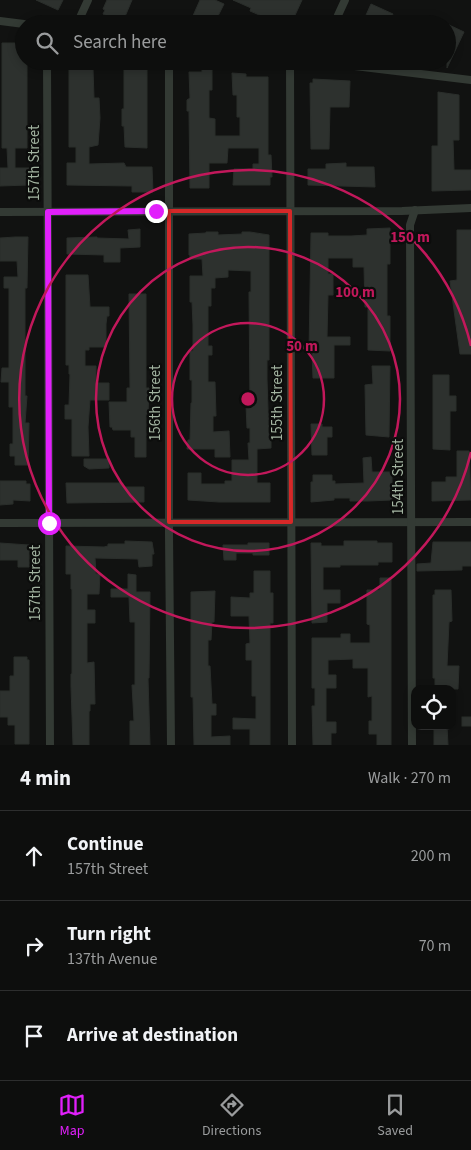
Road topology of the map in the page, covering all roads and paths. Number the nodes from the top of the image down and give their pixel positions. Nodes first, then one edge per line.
1 (88, 0) edge
2 (345, 0) edge
3 (81, 15) edge
4 (338, 15) edge
5 (0, 21) edge
6 (15, 23) edge
7 (48, 70) edge
8 (169, 70) edge
9 (290, 70) edge
10 (389, 70) edge
11 (471, 80) edge
12 (471, 208) edge
13 (415, 210) junction
14 (290, 211) junction
15 (0, 212) edge
16 (48, 212) junction
17 (169, 212) junction
18 (412, 521) junction
19 (169, 522) junction
20 (291, 522) junction
21 (471, 522) edge
22 (0, 523) edge
23 (49, 523) junction
24 (50, 745) edge
25 (171, 745) edge
26 (292, 745) edge
27 (412, 745) edge

1 - 3 street
2 - 4 street
5 - 6 street
7 - 16 street, 157th Street
8 - 17 street, 156th Street
9 - 14 street, 155th Street
10 - 11 street
12 - 13 street
13 - 14 street
13 - 18 street, 154th Street
14 - 17 street
14 - 20 street, 155th Street
15 - 16 street
16 - 17 street
16 - 23 street, 157th Street
17 - 19 street, 156th Street
18 - 20 street
18 - 21 street
18 - 27 street, 154th Street
19 - 20 street
19 - 23 street
19 - 25 street, 156th Street
20 - 26 street, 155th Street
22 - 23 street
23 - 24 street, 157th Street

